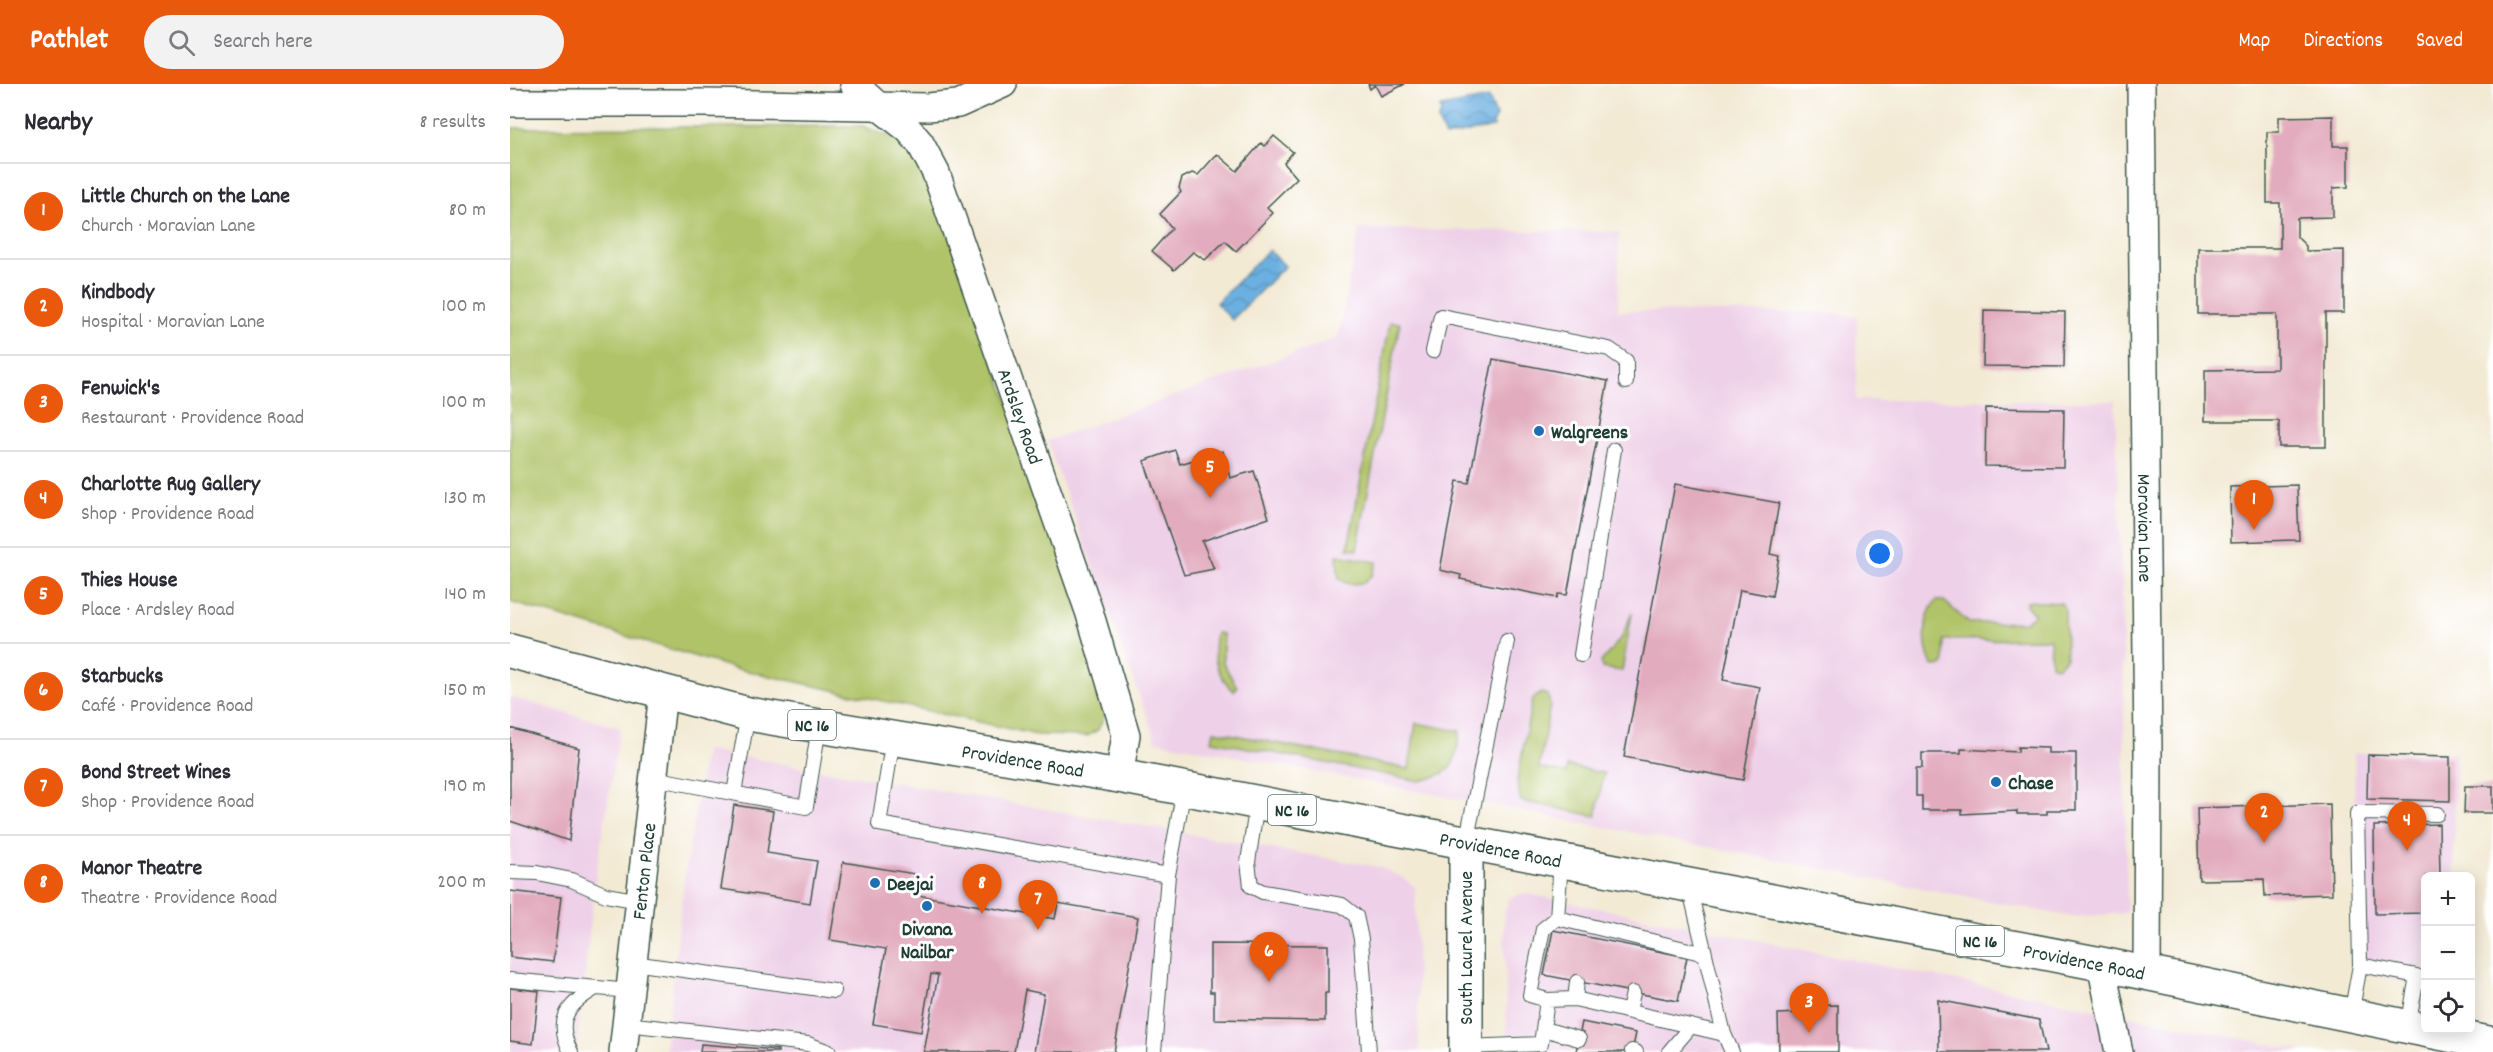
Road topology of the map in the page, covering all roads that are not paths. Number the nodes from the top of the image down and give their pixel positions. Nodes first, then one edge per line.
1 (854, 84) edge
2 (1003, 84) edge
3 (2141, 84) edge
4 (510, 103) edge
5 (878, 106) junction
6 (1433, 351) dead end
7 (1626, 382) dead end
8 (1614, 450) dead end
9 (1507, 641) dead end
10 (510, 651) edge
11 (1581, 655) dead end
12 (663, 692) junction
13 (748, 714) junction
14 (819, 727) junction
15 (893, 739) junction
16 (1119, 776) junction
17 (653, 778) junction
18 (1184, 789) junction
19 (734, 793) junction
20 (1257, 803) junction
21 (2436, 814) dead end
22 (1466, 843) junction
23 (1561, 861) junction
24 (510, 872) edge
25 (1168, 875) junction
26 (1689, 886) junction
27 (640, 901) junction
28 (1557, 918) junction
29 (1705, 954) junction
30 (633, 963) junction
31 (2101, 964) junction
32 (2360, 965) junction
33 (2147, 973) junction
34 (510, 980) edge
35 (1577, 981) dead end
36 (596, 988) junction
37 (630, 991) junction
38 (834, 991) dead end
39 (1633, 993) dead end
40 (1575, 999) junction
41 (1547, 1000) junction
42 (1629, 1011) junction
43 (2351, 1015) junction
44 (626, 1024) junction
45 (1692, 1026) junction
46 (2408, 1027) junction
47 (1544, 1029) junction
48 (1724, 1034) junction
49 (1578, 1039) dead end
50 (2493, 1044) edge
51 (1466, 1049) edge
52 (571, 1052) edge
53 (623, 1052) edge
54 (829, 1052) edge
55 (1154, 1052) edge
56 (1369, 1052) edge
57 (1669, 1052) edge
58 (1732, 1052) edge
59 (2119, 1052) edge

1 - 5 street, Ardsley Road
2 - 5 street
3 - 33 street, Moravian Lane
4 - 5 street
5 - 16 street, Ardsley Road
6 - 7 lane
8 - 11 lane
9 - 22 lane
10 - 12 main road, Providence Road / NC 16
12 - 13 main road, Providence Road / NC 16
12 - 17 street, Fenton Place
13 - 14 main road, Providence Road / NC 16
13 - 19 lane
14 - 15 main road, Providence Road / NC 16
14 - 19 lane
15 - 16 main road, Providence Road / NC 16
15 - 25 lane
16 - 18 main road, Providence Road / NC 16
17 - 19 lane
17 - 27 street, Fenton Place
18 - 20 main road, Providence Road / NC 16
18 - 25 lane
20 - 22 main road, Providence Road / NC 16
20 - 56 lane
21 - 32 lane
22 - 23 main road, Providence Road / NC 16
22 - 51 main road, South Laurel Avenue
23 - 26 main road, Providence Road / NC 16
23 - 28 lane
24 - 27 lane
25 - 55 lane
26 - 29 lane
26 - 31 main road, Providence Road / NC 16
27 - 30 street, Fenton Place
28 - 29 lane
28 - 41 lane
29 - 48 lane
30 - 37 street, Fenton Place
30 - 38 lane
31 - 33 main road, Providence Road / NC 16
31 - 59 street
32 - 43 lane
32 - 46 lane
33 - 43 main road, Providence Road / NC 16
34 - 36 lane
35 - 40 lane
36 - 37 lane
36 - 52 lane
37 - 44 street, Fenton Place
39 - 42 lane
40 - 41 lane
40 - 42 lane
41 - 47 lane
42 - 45 lane
43 - 46 main road, Providence Road / NC 16
44 - 53 street, Fenton Place
44 - 54 lane
45 - 48 lane
45 - 57 lane
46 - 50 main road, Providence Road / NC 16
47 - 49 lane
47 - 51 lane
48 - 58 lane

